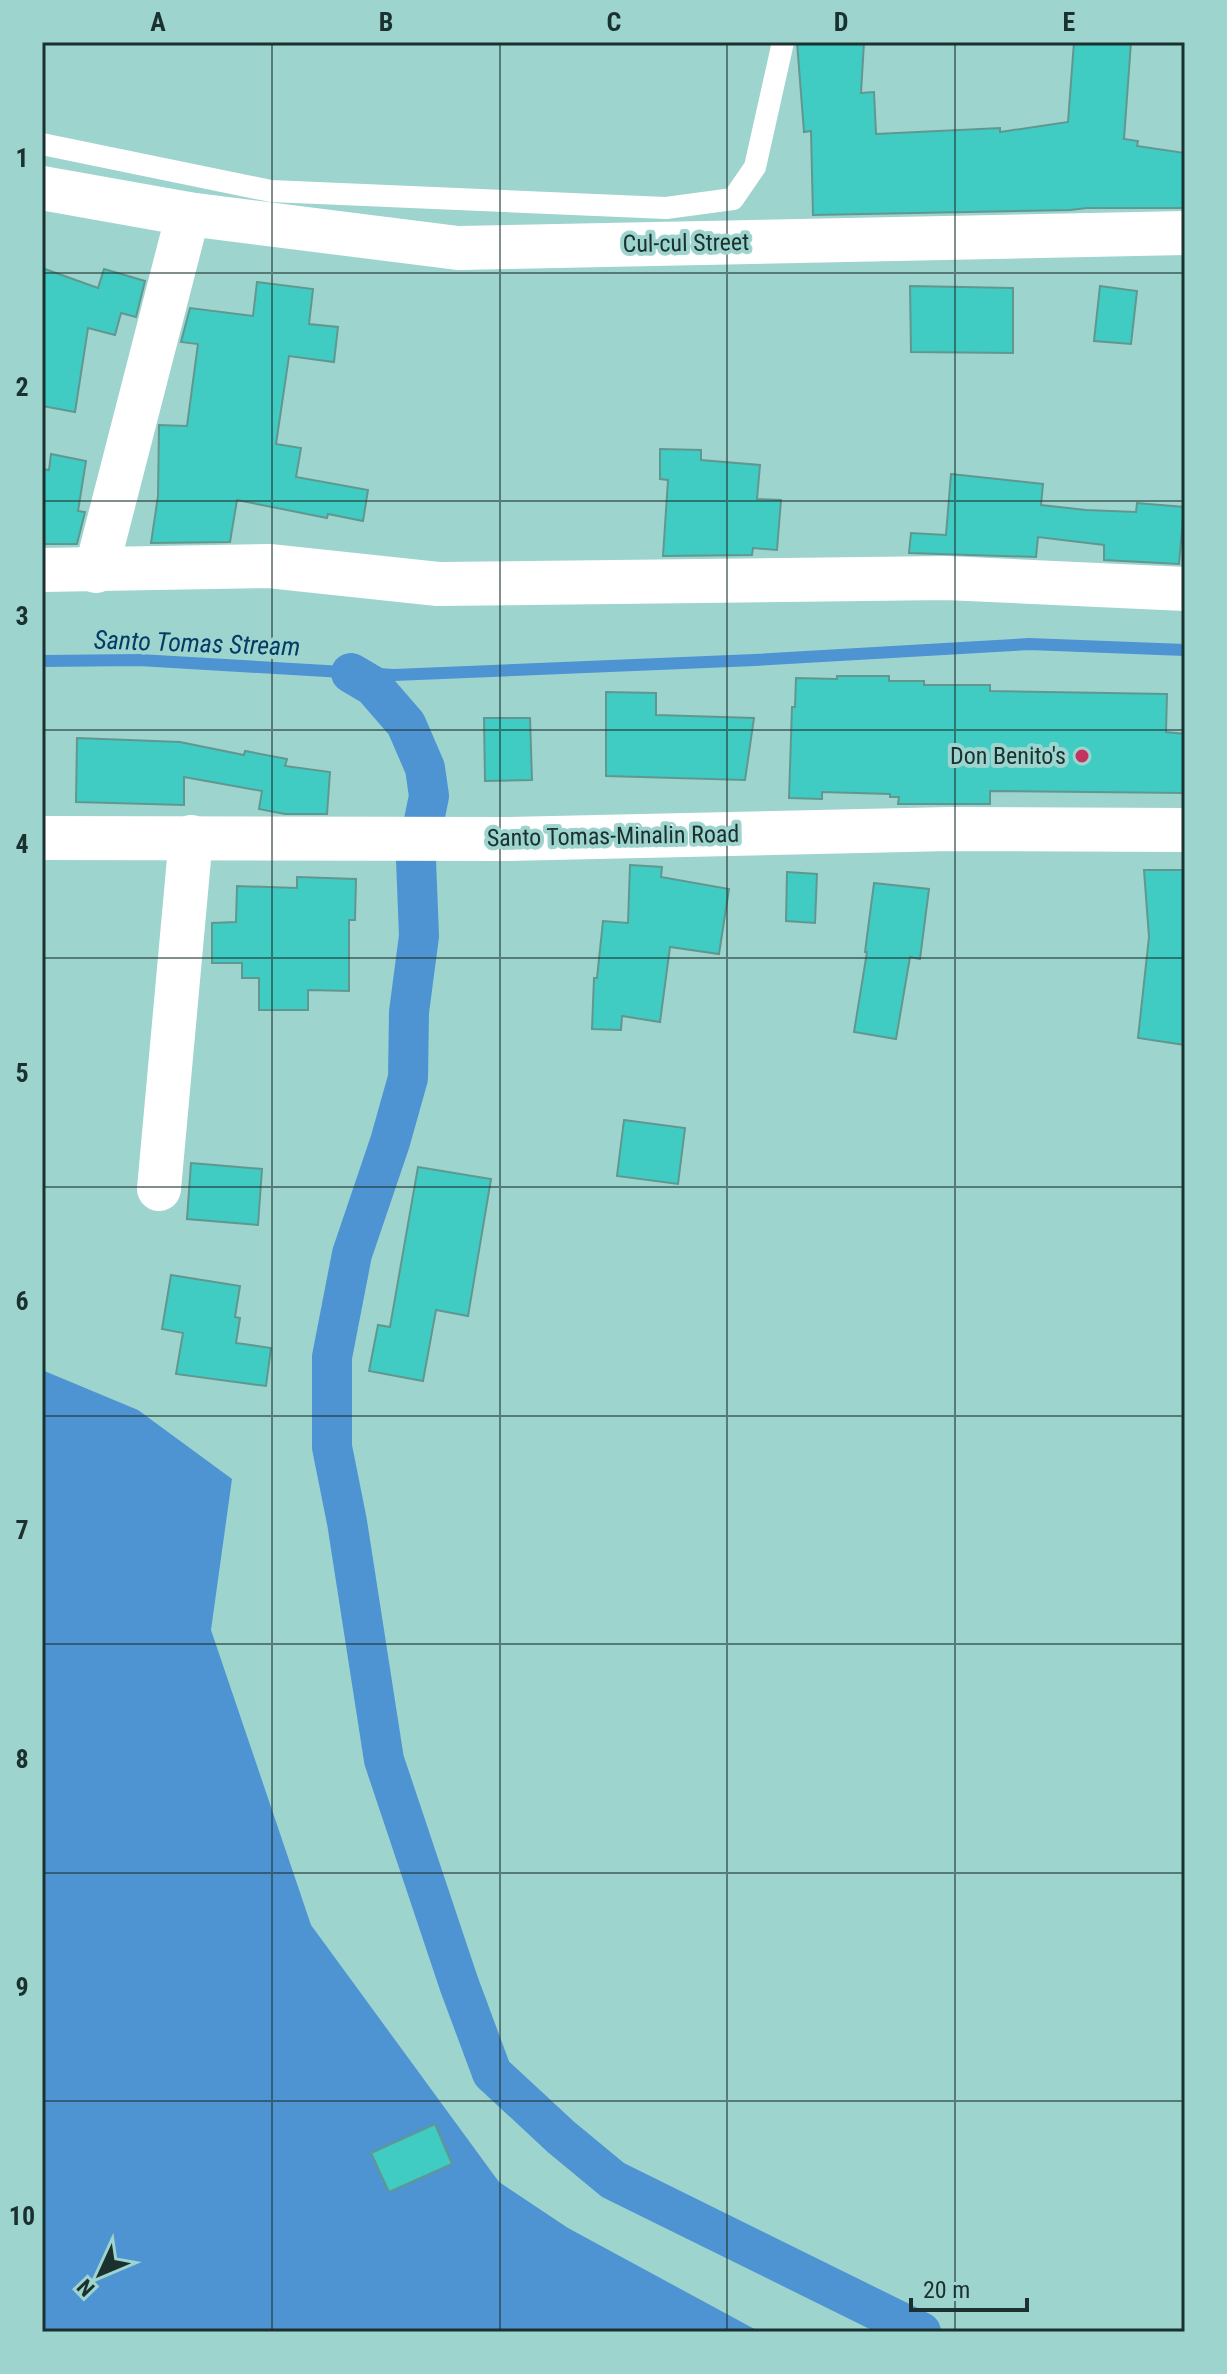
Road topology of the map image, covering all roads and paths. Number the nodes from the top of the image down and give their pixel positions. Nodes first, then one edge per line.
1 (783, 42) edge
2 (42, 144) edge
3 (42, 188) edge
4 (188, 214) junction
5 (1185, 233) edge
6 (42, 570) edge
7 (96, 571) junction
8 (1185, 589) edge
9 (1185, 830) edge
10 (191, 837) junction
11 (42, 838) edge
12 (159, 1189) dead end

1 - 2 lane
3 - 4 street, Cul-cul Street
4 - 5 street, Cul-cul Street
4 - 7 street
6 - 7 street
7 - 8 street
9 - 10 street, Santo Tomas-Minalin Road
10 - 11 street, Santo Tomas-Minalin Road
10 - 12 street

